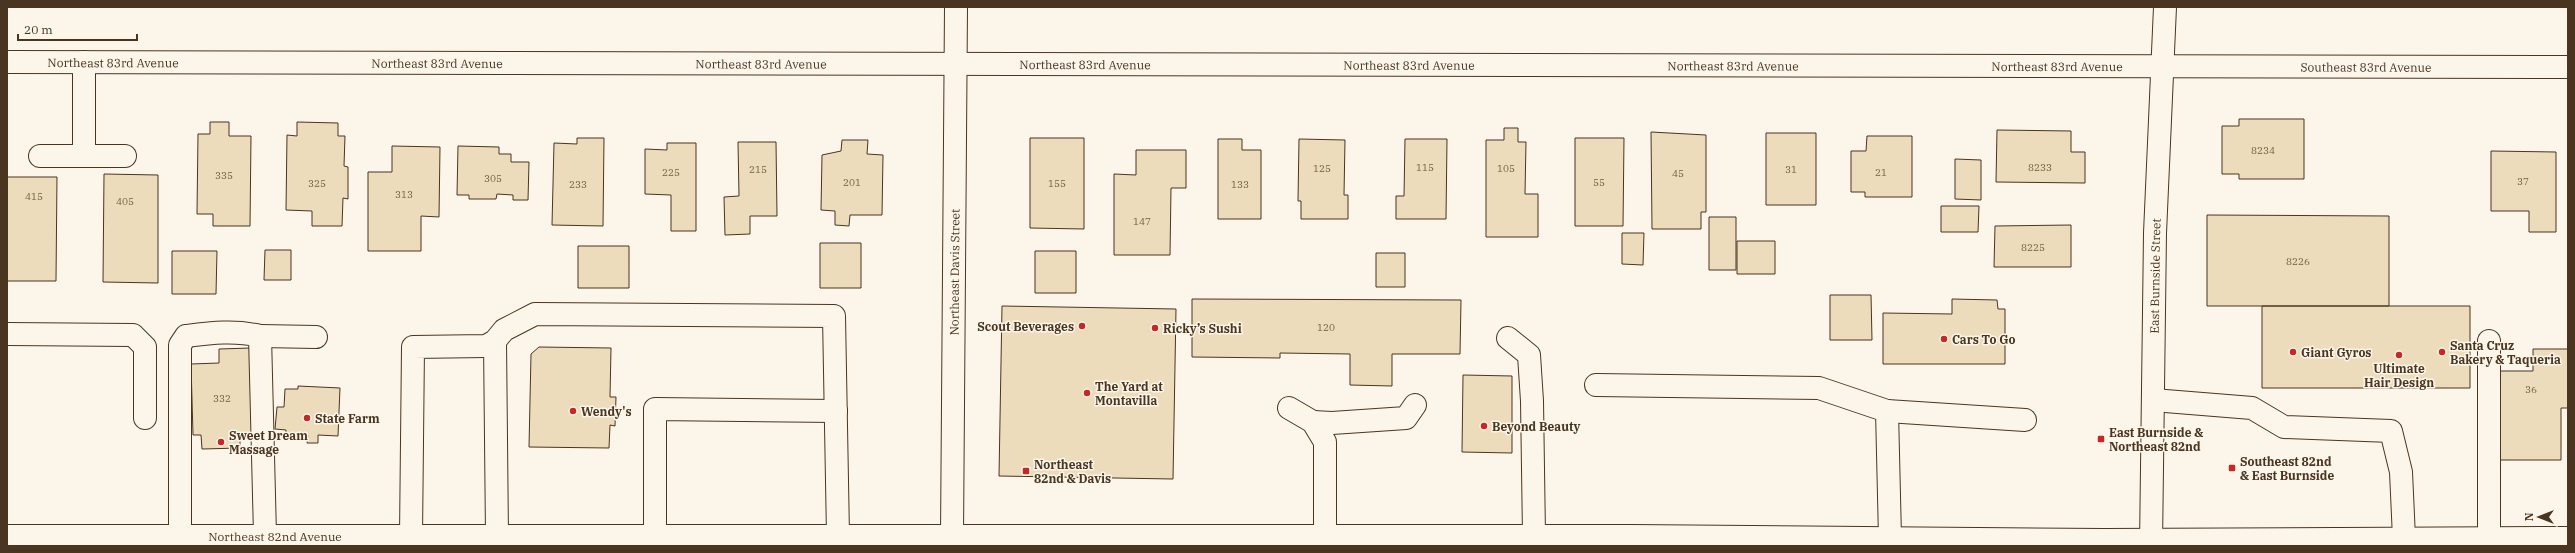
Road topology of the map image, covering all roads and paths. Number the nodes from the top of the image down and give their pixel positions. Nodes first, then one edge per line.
1 (956, 7) edge
2 (2165, 7) edge
3 (7, 62) edge
4 (84, 62) junction
5 (955, 65) junction
6 (2163, 66) junction
7 (2568, 67) edge
8 (40, 156) dead end
9 (84, 156) junction
10 (125, 156) dead end
11 (7, 334) edge
12 (260, 336) junction
13 (316, 336) dead end
14 (1508, 338) dead end
15 (495, 341) junction
16 (2489, 341) dead end
17 (1596, 386) dead end
18 (2153, 400) junction
19 (1415, 405) dead end
20 (1289, 408) dead end
21 (836, 411) junction
22 (1887, 411) junction
23 (144, 418) dead end
24 (2025, 420) dead end
25 (1313, 422) junction
26 (180, 535) junction
27 (265, 535) junction
28 (410, 536) junction
29 (497, 536) junction
30 (655, 536) junction
31 (838, 536) junction
32 (952, 536) junction
33 (1325, 536) junction
34 (1534, 536) junction
35 (1890, 538) junction
36 (2404, 538) junction
37 (2489, 538) junction
38 (2568, 538) edge
39 (24, 540) edge
40 (563, 541) edge
41 (1632, 541) edge
42 (2343, 542) edge
43 (2530, 542) edge
44 (2151, 543) edge

1 - 5 street, Northeast Davis Street
2 - 6 street, East Burnside Street
3 - 4 street, Northeast 83rd Avenue
4 - 5 street, Northeast 83rd Avenue
4 - 9 street
5 - 6 street, Northeast 83rd Avenue
5 - 32 street, Northeast Davis Street
6 - 7 street, Southeast 83rd Avenue
6 - 18 street, East Burnside Street
8 - 9 street
9 - 10 street
11 - 23 street
12 - 13 street
12 - 26 street
12 - 27 street
14 - 34 street
15 - 21 street
15 - 28 street
15 - 29 street
16 - 37 street
17 - 22 street
18 - 36 street
18 - 44 street, East Burnside Street
19 - 25 street
20 - 25 street
21 - 30 street
21 - 31 street
22 - 24 street
22 - 35 street
25 - 33 street
26 - 27 street, Northeast 82nd Avenue
26 - 39 street, Northeast 82nd Avenue
27 - 28 street, Northeast 82nd Avenue
28 - 29 street, Northeast 82nd Avenue
29 - 40 street, Northeast 82nd Avenue
30 - 31 street, Northeast 82nd Avenue
30 - 40 street, Northeast 82nd Avenue
31 - 32 street, Northeast 82nd Avenue
32 - 33 street, Northeast 82nd Avenue
33 - 34 street, Northeast 82nd Avenue
34 - 41 street, Northeast 82nd Avenue
35 - 41 street, Northeast 82nd Avenue
35 - 44 street, Northeast 82nd Avenue
36 - 37 street, Northeast 82nd Avenue
36 - 42 street, Northeast 82nd Avenue
37 - 43 street, Northeast 82nd Avenue
38 - 43 street, Northeast 82nd Avenue
42 - 44 street, Northeast 82nd Avenue

